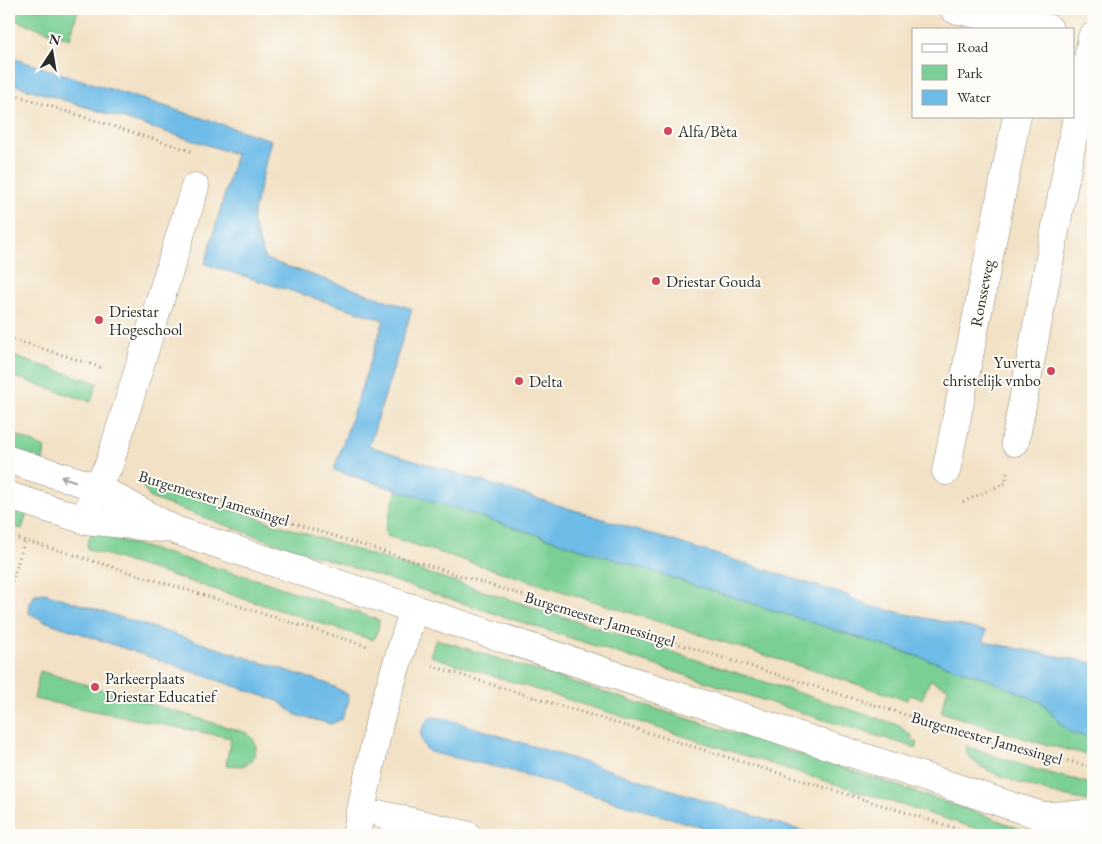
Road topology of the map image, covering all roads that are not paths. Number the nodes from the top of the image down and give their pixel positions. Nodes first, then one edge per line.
1 (961, 11) edge
2 (1040, 28) edge
3 (1086, 36) edge
4 (1074, 105) edge
5 (1017, 118) edge
6 (1072, 118) edge
7 (195, 187) road end
8 (1015, 442) dead end
9 (9, 460) edge
10 (946, 471) dead end
11 (102, 476) junction
12 (9, 496) edge
13 (85, 520) junction
14 (174, 530) junction
15 (414, 608) junction
16 (1093, 814) edge
17 (382, 815) dead end
18 (1042, 816) junction
19 (356, 835) edge
20 (467, 835) edge
21 (1078, 835) edge

1 - 2 main road
3 - 4 main road
5 - 10 main road, Ronsseweg
6 - 8 main road
7 - 11 main road
11 -> 9 main road, Burgemeester Jamessingel
11 - 13 main road
11 - 14 main road, Burgemeester Jamessingel
12 - 13 main road, Burgemeester Jamessingel
13 - 14 main road, Burgemeester Jamessingel
14 - 15 main road, Burgemeester Jamessingel
15 - 18 main road, Burgemeester Jamessingel
15 - 19 main road
16 - 18 main road, Burgemeester Jamessingel
17 - 20 main road
18 - 21 main road, Burgemeester Jamessingel

